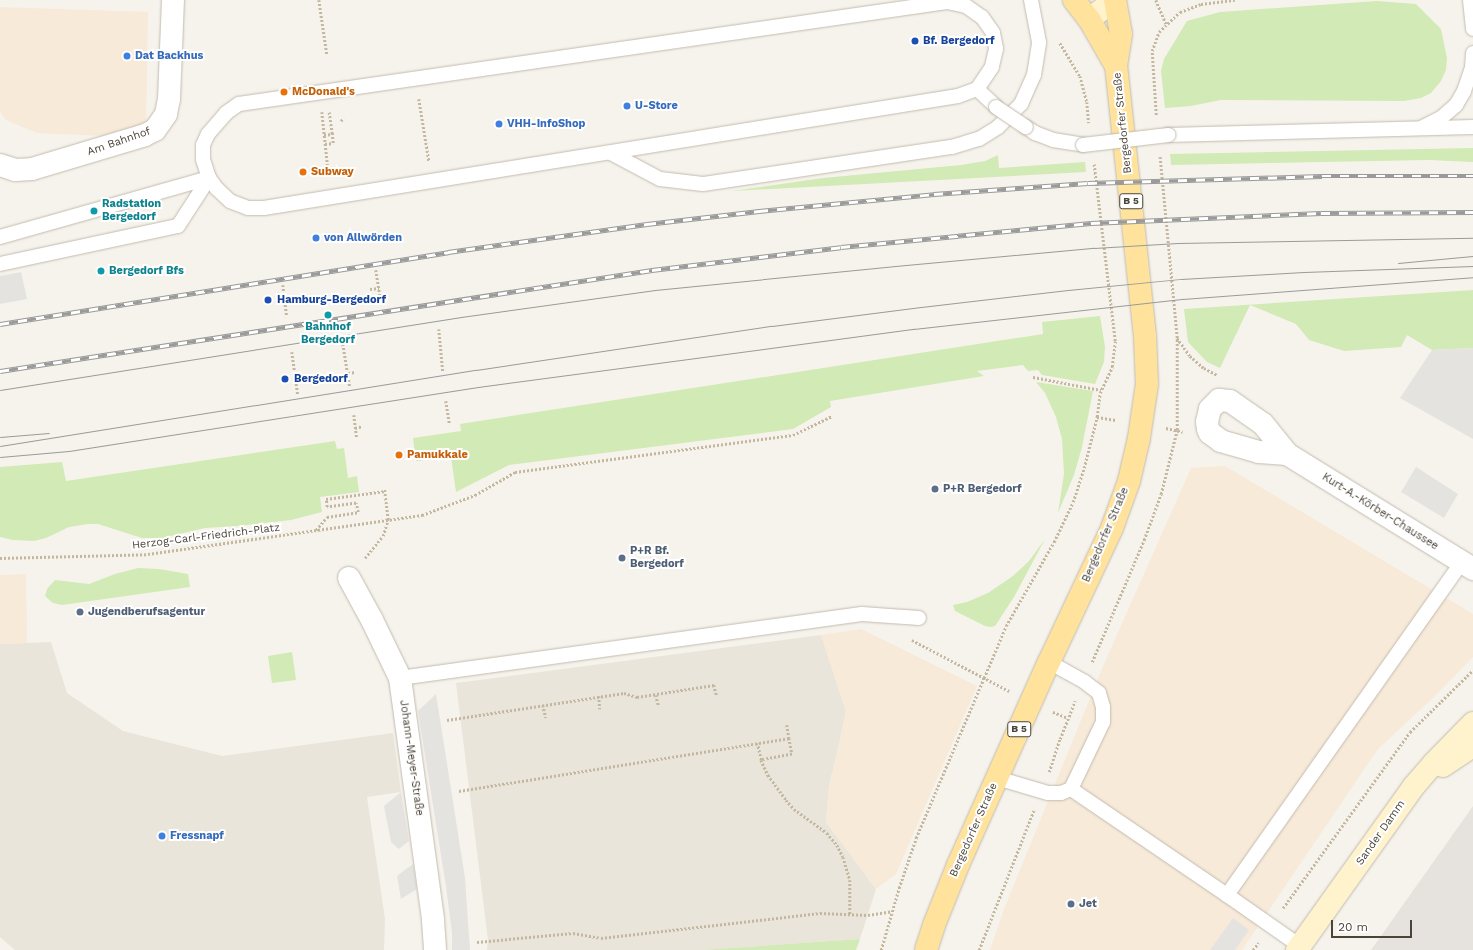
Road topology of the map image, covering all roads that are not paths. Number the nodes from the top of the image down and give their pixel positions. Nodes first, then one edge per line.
1 (173, 0) edge
2 (1031, 0) edge
3 (1074, 0) edge
4 (1115, 0) edge
5 (1470, 0) edge
6 (1089, 19) junction
7 (1473, 29) edge
8 (1473, 52) edge
9 (1116, 66) junction
10 (977, 89) junction
11 (1473, 127) edge
12 (1420, 128) junction
13 (610, 152) junction
14 (0, 165) edge
15 (209, 178) junction
16 (0, 237) edge
17 (0, 264) edge
18 (1286, 454) dead end
19 (1467, 566) edge
20 (349, 578) road end
21 (919, 618) dead end
22 (1049, 662) junction
23 (400, 678) junction
24 (1473, 723) edge
25 (1473, 746) edge
26 (997, 778) junction
27 (1414, 786) junction
28 (1071, 789) junction
29 (1227, 895) junction
30 (1299, 948) edge
31 (435, 950) edge
32 (926, 950) edge

1 - 14 street, Am Bahnhof
2 - 13 lane
3 - 6 main road, Bergedorfer Straße / B 5
4 - 6 main road
4 - 9 main road, Bergedorfer Straße / B 5
5 - 7 lane
6 - 9 main road, Bergedorfer Straße / B 5
8 - 12 lane
9 - 22 main road, Bergedorfer Straße / B 5
10 - 12 lane, bridge
10 - 13 lane
10 - 15 lane
11 - 12 lane
13 - 15 lane
15 - 16 lane
15 - 17 lane
18 - 19 street, Kurt-A.-Körber-Chaussee
19 - 29 lane
20 - 23 street, Johann-Meyer-Straße
21 - 23 lane
22 - 26 main road, Bergedorfer Straße / B 5
22 - 28 lane
23 - 31 street, Johann-Meyer-Straße
24 - 27 main road, Sander Damm
25 - 27 main road
26 - 28 lane
26 - 32 main road, Bergedorfer Straße / B 5
27 - 30 main road, Sander Damm
28 - 29 lane
29 - 30 lane

